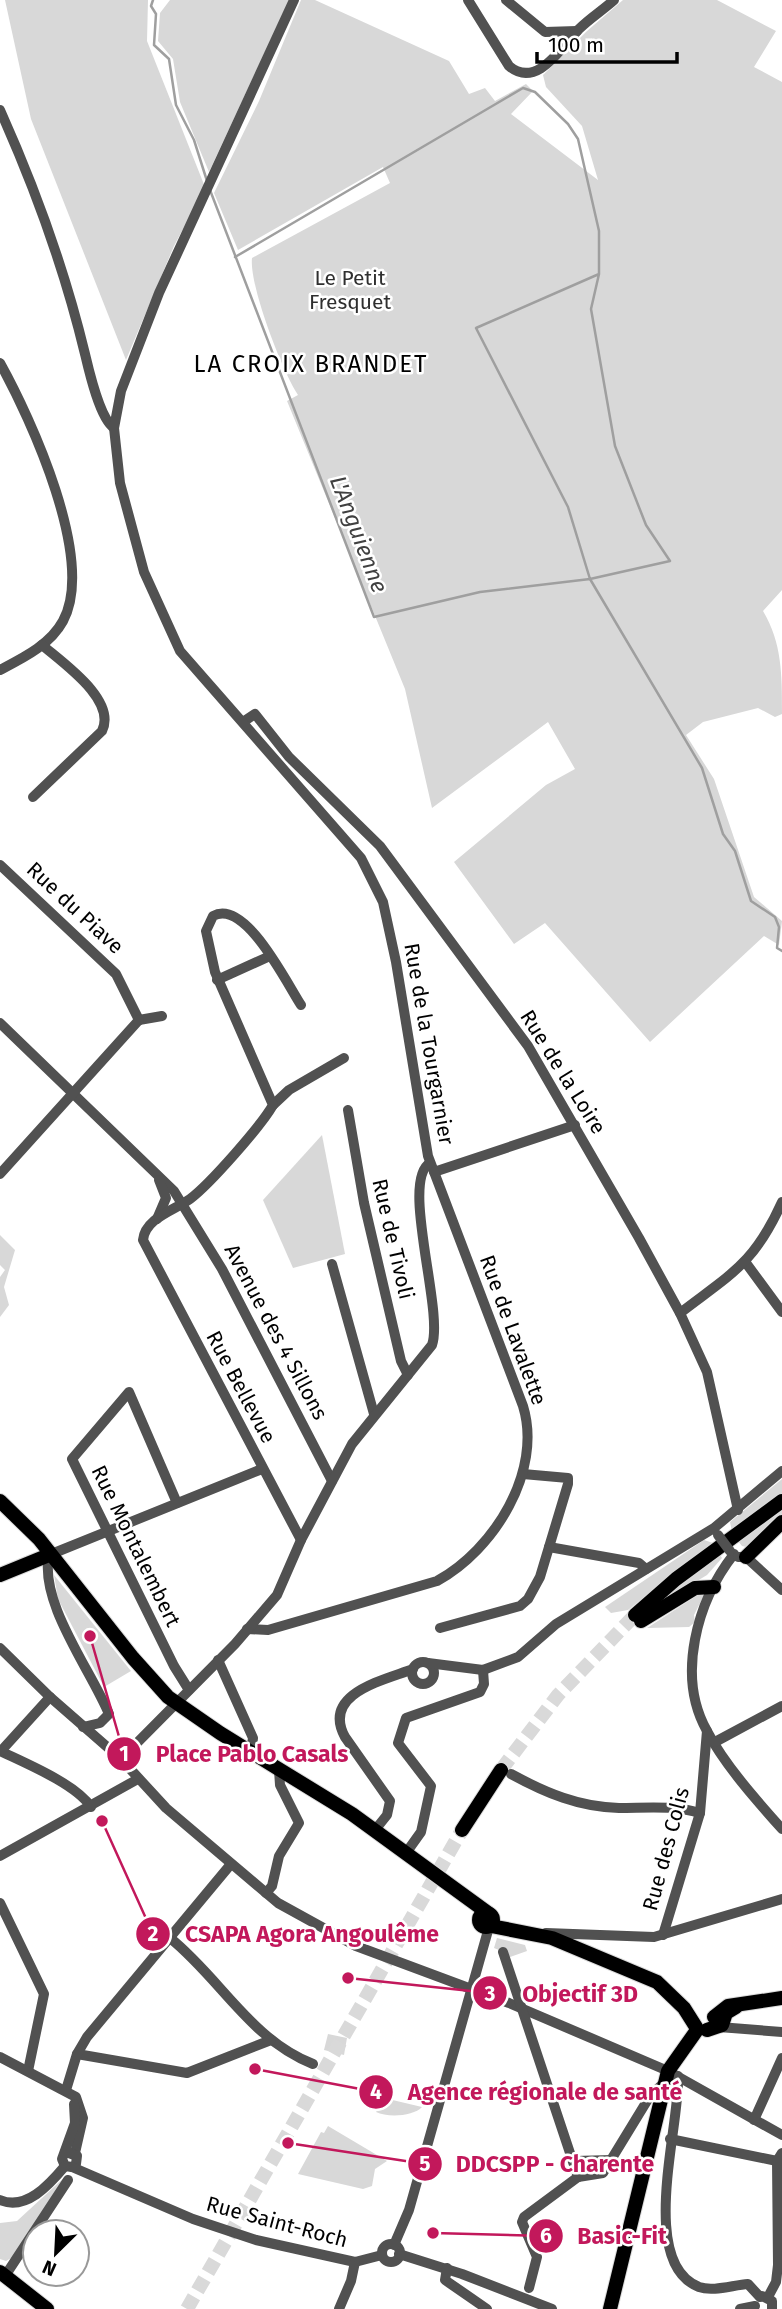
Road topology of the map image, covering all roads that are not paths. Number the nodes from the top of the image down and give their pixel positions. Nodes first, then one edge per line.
1 (295, 0) edge
2 (468, 0) edge
3 (506, 0) edge
4 (614, 0) edge
5 (577, 31) junction
6 (0, 110) edge
7 (0, 363) edge
8 (114, 428) junction
9 (42, 645) junction
10 (0, 670) edge
11 (259, 718) junction
12 (243, 722) junction
13 (251, 732) junction
14 (33, 797) dead end
15 (0, 865) edge
16 (270, 956) junction
17 (217, 979) junction
18 (301, 1005) dead end
19 (162, 1016) dead end
20 (139, 1020) junction
21 (0, 1023) edge
22 (344, 1058) dead end
23 (75, 1093) junction
24 (273, 1105) junction
25 (348, 1110) dead end
26 (575, 1125) junction
27 (151, 1168) junction
28 (432, 1168) junction
29 (0, 1174) edge
30 (782, 1202) edge
31 (183, 1204) junction
32 (158, 1219) junction
33 (746, 1263) junction
34 (332, 1264) dead end
35 (782, 1312) edge
36 (680, 1313) junction
37 (408, 1375) junction
38 (374, 1414) junction
39 (262, 1469) junction
40 (782, 1471) edge
41 (523, 1474) junction
42 (332, 1481) junction
43 (782, 1501) edge
44 (0, 1502) edge
45 (177, 1503) junction
46 (737, 1505) junction
47 (782, 1522) edge
48 (717, 1529) junction
49 (107, 1531) junction
50 (300, 1540) junction
51 (549, 1546) junction
52 (737, 1554) junction
53 (49, 1555) junction
54 (646, 1569) junction
55 (0, 1576) edge
56 (714, 1587) junction
57 (782, 1590) edge
58 (440, 1628) dead end
59 (247, 1629) junction
60 (268, 1630) junction
61 (235, 1644) junction
62 (0, 1648) edge
63 (218, 1661) junction
64 (428, 1663) junction
65 (456, 1668) junction
66 (413, 1669) junction
67 (483, 1670) junction
68 (434, 1675) junction
69 (385, 1680) junction
70 (415, 1681) junction
71 (188, 1690) junction
72 (50, 1697) junction
73 (177, 1703) junction
74 (782, 1706) edge
75 (83, 1727) junction
76 (706, 1731) junction
77 (715, 1742) junction
78 (1, 1751) edge
79 (251, 1752) junction
80 (121, 1759) junction
81 (279, 1770) junction
82 (506, 1772) joint
83 (138, 1779) junction
84 (91, 1807) junction
85 (700, 1814) junction
86 (782, 1829) edge
87 (375, 1830) junction
88 (462, 1830) tunnel mouth
89 (406, 1853) junction
90 (0, 1856) edge
91 (231, 1864) junction
92 (266, 1893) junction
93 (782, 1899) edge
94 (0, 1903) edge
95 (486, 1921) junction
96 (536, 1934) junction
97 (663, 1935) junction
98 (170, 1938) junction
99 (503, 1952) dead end
100 (472, 1989) junction
101 (782, 1998) edge
102 (524, 2009) junction
103 (710, 2023) junction
104 (782, 2032) edge
105 (271, 2040) junction
106 (77, 2054) junction
107 (0, 2057) edge
108 (782, 2058) edge
109 (313, 2064) dead end
110 (29, 2071) junction
111 (671, 2076) junction
112 (67, 2091) junction
113 (754, 2120) junction
114 (782, 2135) edge
115 (670, 2139) junction
116 (780, 2157) edge
117 (71, 2160) junction
118 (612, 2160) junction
119 (574, 2161) junction
120 (578, 2177) junction
121 (68, 2180) dead end
122 (0, 2200) edge
123 (780, 2226) edge
124 (396, 2249) junction
125 (355, 2262) junction
126 (447, 2269) junction
127 (2, 2274) edge
128 (529, 2288) dead end
129 (782, 2294) edge
130 (763, 2303) edge
131 (47, 2309) edge
132 (339, 2309) edge
133 (487, 2309) edge
134 (552, 2309) edge
135 (610, 2309) edge
136 (740, 2309) edge

1 - 8 street
2 - 5 street
3 - 5 street
4 - 5 street
6 - 8 street
7 - 9 street
8 - 12 street, Rue de la Tourgarnier
9 - 10 street
9 - 14 street
11 - 12 street
11 - 13 street
11 - 26 street, Rue de la Loire
12 - 13 street, Rue de la Tourgarnier
13 - 28 street, Rue de la Tourgarnier
15 - 20 street, Rue du Piave
16 - 17 street
16 - 17 street
16 - 18 street
17 - 24 street
19 - 20 street
20 - 23 street
21 - 23 street, Avenue des 4 Sillons
22 - 24 street
23 - 27 street, Avenue des 4 Sillons
23 - 29 street
24 - 31 street
25 - 37 street, Rue de Tivoli
26 - 28 street
26 - 36 street, Rue de la Loire
27 - 31 street, Avenue des 4 Sillons
27 - 32 street
28 - 37 street, Rue de la Tourgarnier
28 - 41 street, Rue de Lavalette
30 - 33 street
31 - 32 street
31 - 42 street, Avenue des 4 Sillons
32 - 39 street, Rue Bellevue
33 - 35 street
33 - 36 street
34 - 38 street
36 - 46 street, Rue de la Loire
37 - 38 street, Rue de la Tourgarnier
38 - 42 street, Rue de la Tourgarnier
39 - 45 street
39 - 50 street, Rue Bellevue
40 - 46 street
41 - 51 street
41 - 60 street, Rue de Lavalette
42 - 50 street, Rue de la Tourgarnier
43 - 56 main road
44 - 53 main road
45 - 49 street
45 - 49 street, Rue Montalembert
46 - 48 street
47 - 52 main road
48 - 52 street, bridge
48 - 54 street
49 - 53 street
49 - 71 street, Rue Montalembert
50 - 59 street, Rue de la Tourgarnier
51 - 54 street
51 - 58 street
52 - 56 street
52 - 57 street
53 - 55 main road
53 - 73 main road
53 - 75 street
54 - 67 street
56 - 76 street
59 - 60 street, Rue de Lavalette
59 - 61 street, Rue de la Tourgarnier
60 - 61 street
61 - 63 street, Rue de la Tourgarnier
62 - 72 street
63 - 71 street, Rue de la Tourgarnier
63 - 79 street
64 - 65 street
64 - 66 street
64 - 68 street
65 - 67 street
65 - 68 street
66 - 69 street
66 - 70 street
67 - 89 street
68 - 70 street
69 - 70 street
69 - 87 street
71 - 73 street, Rue de la Tourgarnier
72 - 75 street
72 - 78 street
73 - 79 main road
73 - 80 street, Rue de la Tourgarnier
74 - 77 street
75 - 80 street
76 - 77 street
76 - 85 street, Rue des Colis
77 - 86 street
78 - 84 street
79 - 81 main road
80 - 83 street
81 - 87 main road
81 - 92 street
82 - 85 street
82 - 88 main road
83 - 84 street
83 - 91 street
84 - 90 street
85 - 97 street, Rue des Colis
87 - 89 main road
89 - 95 main road
91 - 92 street
91 - 98 street
92 - 100 street
93 - 97 street
94 - 110 street
95 - 96 main road
95 - 100 street
96 - 97 street
96 - 103 main road
98 - 105 street
98 - 106 street
99 - 102 street
100 - 102 street
100 - 124 street
101 - 103 main road
102 - 111 street
102 - 119 street
103 - 104 street
103 - 111 main road
105 - 106 street
105 - 109 street
106 - 112 street
107 - 110 street
108 - 113 street
110 - 112 street
111 - 113 street
111 - 115 street
111 - 118 street
111 - 135 main road
112 - 117 street
113 - 114 street
115 - 116 street
115 - 130 street
116 - 123 street
117 - 122 street
117 - 125 street, Rue Saint-Roch
118 - 119 street
118 - 120 street
119 - 120 street
120 - 128 street
121 - 127 street
123 - 130 street
124 - 125 street, Rue Saint-Roch
124 - 126 street
125 - 132 street
126 - 133 street
126 - 134 street
127 - 131 main road
129 - 130 street
130 - 136 street

